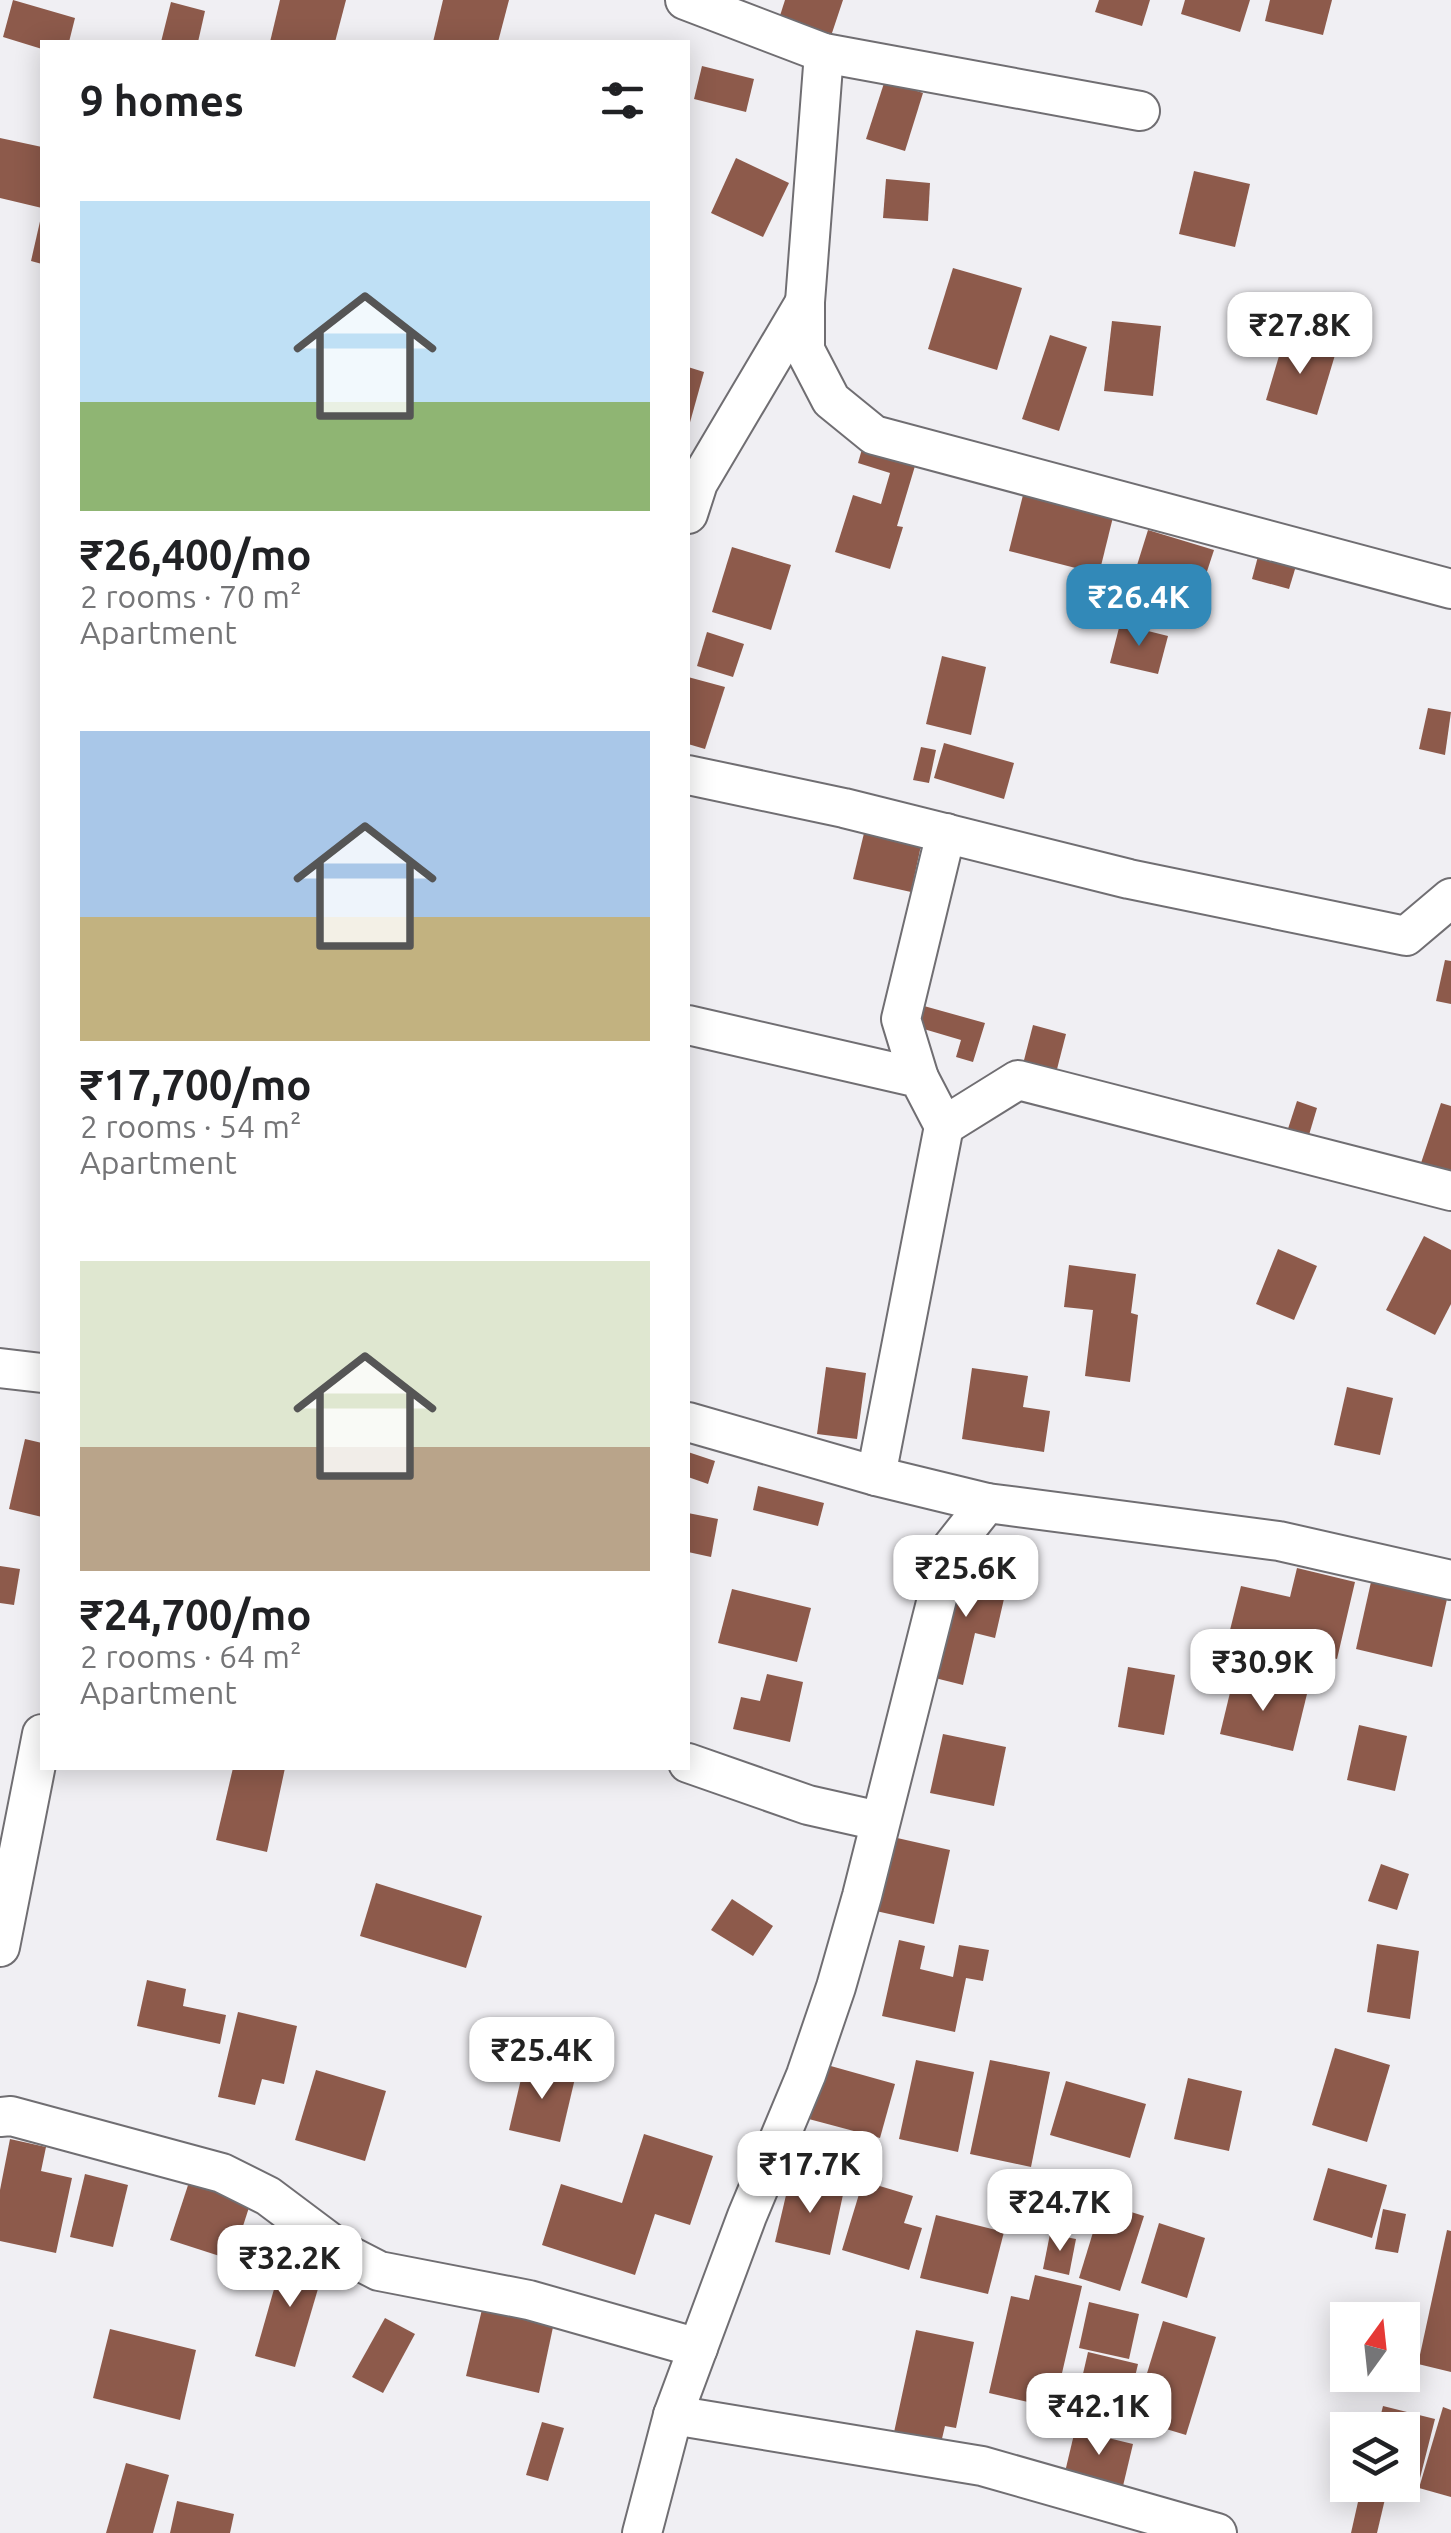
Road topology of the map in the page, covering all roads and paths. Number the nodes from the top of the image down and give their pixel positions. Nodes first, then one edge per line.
1 (685, 0) edge
2 (824, 53) junction
3 (1140, 111) dead end
4 (805, 302) junction
5 (690, 508) edge
6 (1451, 590) edge
7 (690, 775) edge
8 (946, 833) junction
9 (1451, 898) edge
10 (690, 1025) edge
11 (919, 1078) junction
12 (944, 1126) junction
13 (1451, 1192) edge
14 (0, 1368) edge
15 (40, 1374) edge
16 (690, 1423) edge
17 (876, 1476) junction
18 (987, 1503) junction
19 (1451, 1580) edge
20 (40, 1744) edge
21 (690, 1764) edge
22 (879, 1821) junction
23 (0, 1947) edge
24 (0, 2117) edge
25 (698, 2348) junction
26 (673, 2415) junction
27 (642, 2533) edge
28 (1217, 2533) edge

1 - 2 street
2 - 3 street
2 - 4 street
4 - 5 street
4 - 6 street
7 - 8 street
8 - 9 street
8 - 11 street
10 - 11 street
11 - 12 street
12 - 13 street
12 - 17 street
14 - 15 street
16 - 17 street
17 - 18 street
18 - 19 street
18 - 22 street
20 - 23 street
21 - 22 street
22 - 25 street
24 - 25 street
25 - 26 street
26 - 27 street
26 - 28 street

